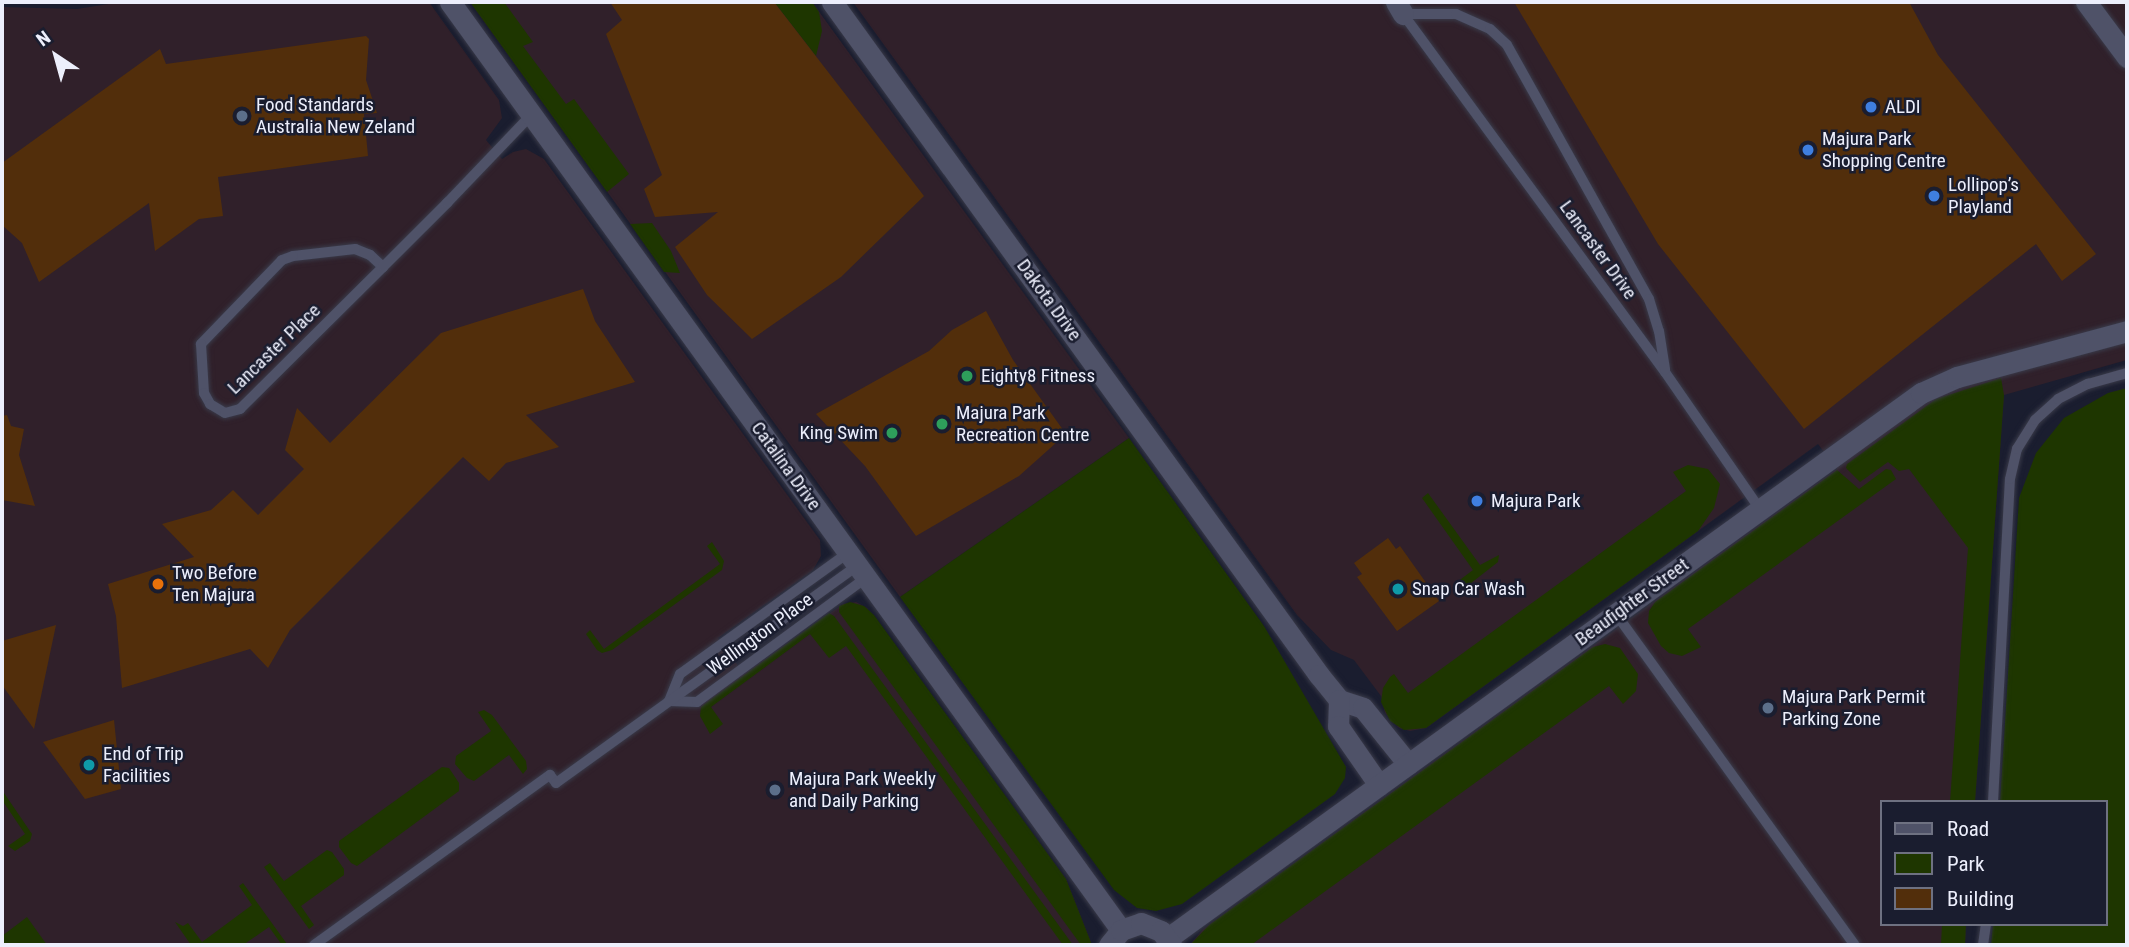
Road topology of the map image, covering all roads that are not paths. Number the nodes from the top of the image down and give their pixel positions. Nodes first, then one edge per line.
1 (450, 2) edge
2 (832, 2) edge
3 (2086, 2) edge
4 (1399, 8) edge
5 (2127, 57) edge
6 (532, 114) junction
7 (383, 267) junction
8 (2127, 331) edge
9 (1665, 372) junction
10 (2127, 373) edge
11 (1760, 509) junction
12 (858, 564) junction
13 (1616, 614) junction
14 (1339, 700) junction
15 (669, 701) junction
16 (1408, 764) junction
17 (1379, 785) junction
18 (1993, 800) edge
19 (1986, 926) edge
20 (1115, 937) edge
21 (1170, 942) edge
22 (314, 945) edge
23 (1855, 945) edge
24 (1983, 945) edge

1 - 6 street, Catalina Drive
2 - 14 street, Dakota Drive
3 - 5 street
4 - 9 lane, Lancaster Drive
4 - 9 lane
6 - 7 lane, Lancaster Place
6 - 12 street, Catalina Drive
7 - 7 lane, Lancaster Place
8 - 11 street, Beaufighter Street
9 - 11 lane, Lancaster Drive
10 - 18 lane
11 - 13 street, Beaufighter Street
12 - 15 lane, Wellington Place
12 - 15 lane, Wellington Place
12 - 20 street, Catalina Drive
13 - 16 street, Beaufighter Street
13 - 23 lane
14 - 16 street, Dakota Drive
14 - 17 street, Dakota Drive
15 - 22 lane
16 - 17 street, Beaufighter Street
17 - 21 street, Beaufighter Street
19 - 24 lane
20 - 21 street

